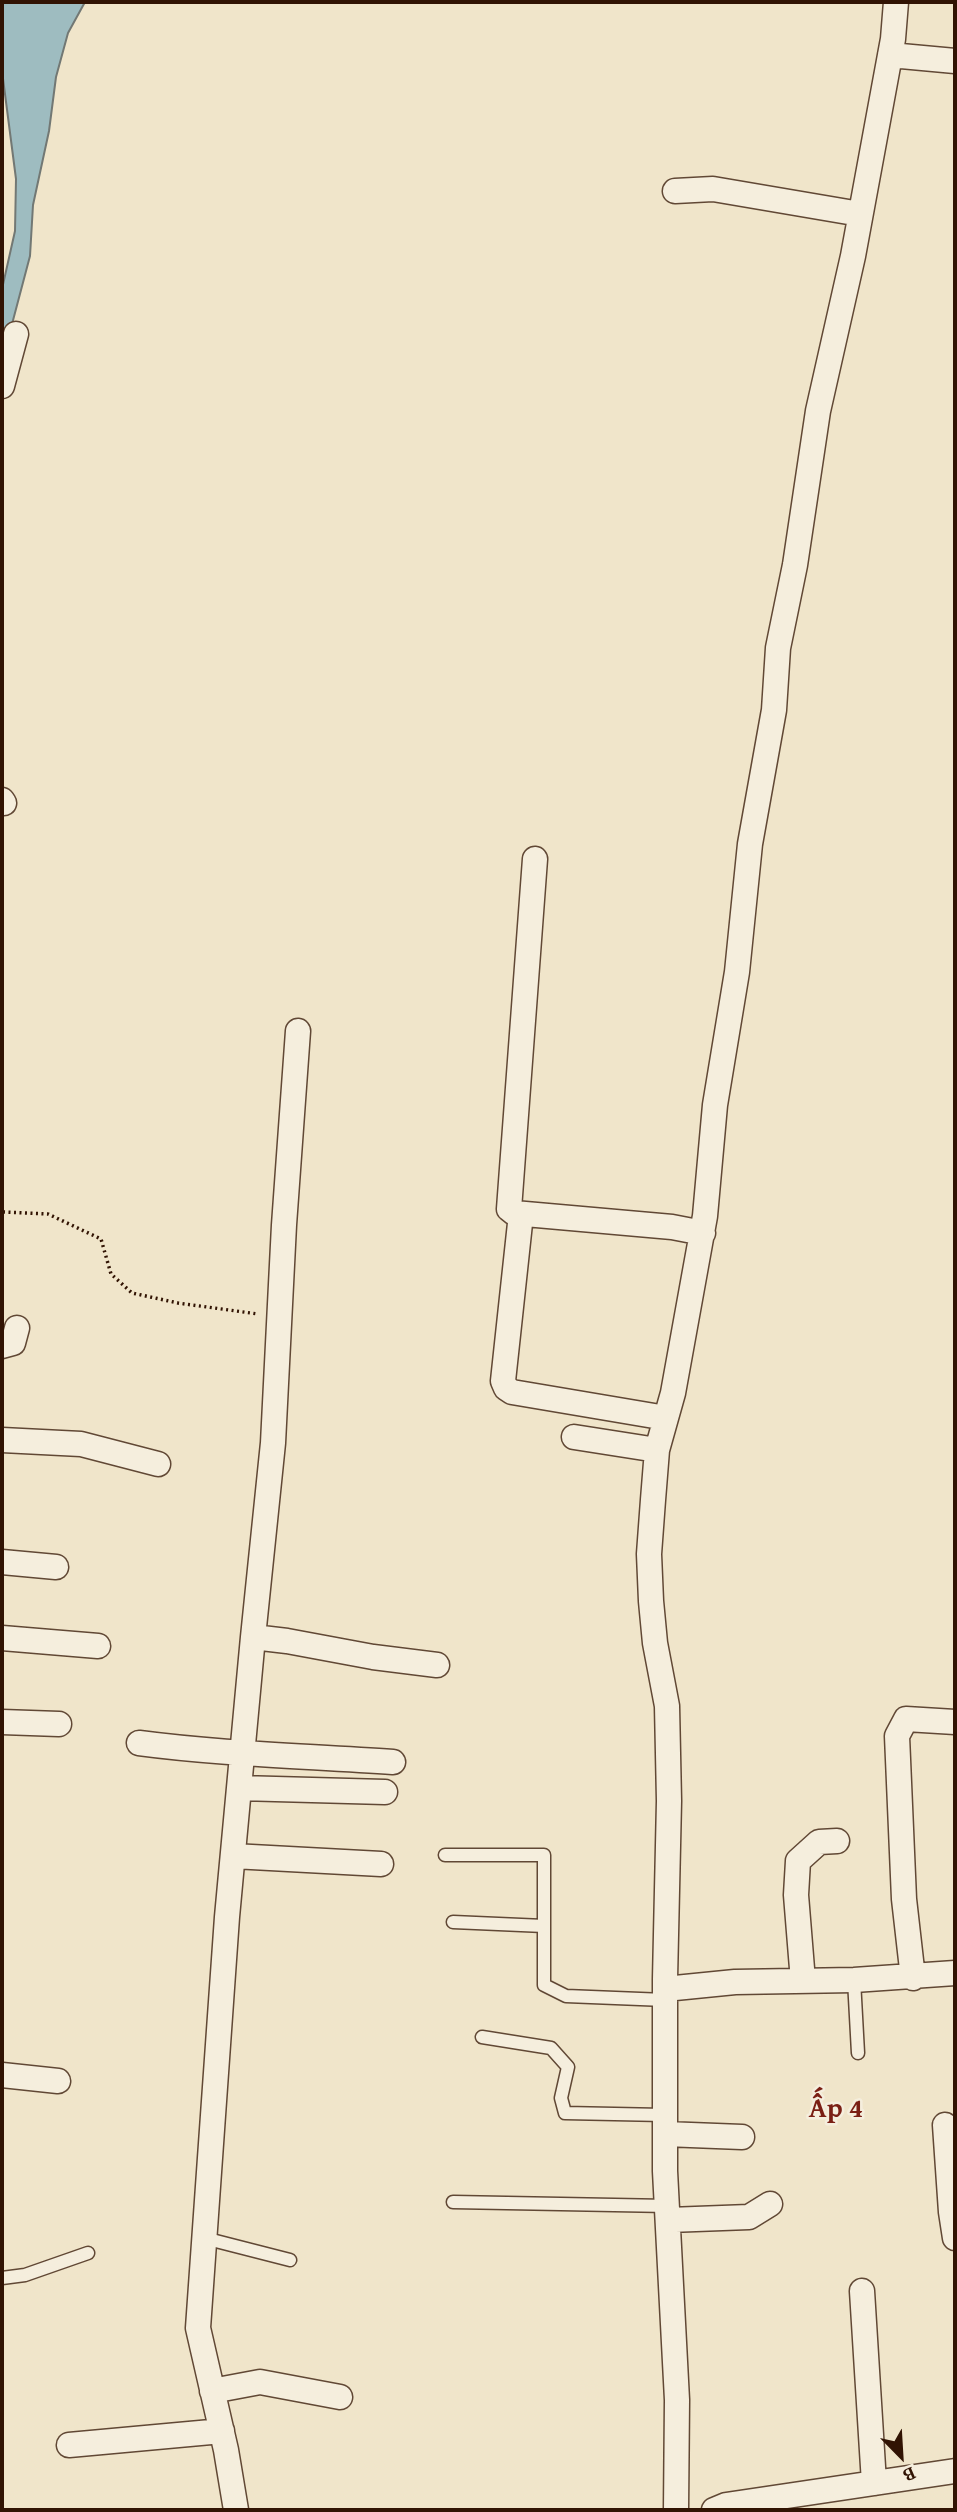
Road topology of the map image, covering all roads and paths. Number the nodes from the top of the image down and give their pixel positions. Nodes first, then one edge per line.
1 (896, 2) edge
2 (890, 55) junction
3 (955, 61) edge
4 (675, 191) dead end
5 (860, 214) junction
6 (16, 334) dead end
7 (2, 386) edge
8 (535, 859) dead end
9 (298, 1031) dead end
10 (3, 1212) edge
11 (521, 1214) junction
12 (703, 1233) junction
13 (278, 1315) junction
14 (666, 1418) junction
15 (574, 1437) dead end
16 (2, 1440) edge
17 (657, 1450) junction
18 (158, 1464) dead end
19 (2, 1562) edge
20 (56, 1567) dead end
21 (2, 1637) edge
22 (253, 1637) junction
23 (97, 1646) dead end
24 (437, 1665) dead end
25 (955, 1722) edge
26 (2, 1723) edge
27 (59, 1724) dead end
28 (139, 1744) dead end
29 (242, 1751) junction
30 (393, 1762) dead end
31 (239, 1788) junction
32 (385, 1792) dead end
33 (836, 1842) dead end
34 (445, 1854) dead end
35 (233, 1856) junction
36 (381, 1864) dead end
37 (453, 1922) dead end
38 (544, 1926) junction
39 (955, 1973) edge
40 (913, 1978) junction
41 (854, 1980) junction
42 (803, 1981) junction
43 (665, 1995) junction
44 (482, 2036) dead end
45 (858, 2053) dead end
46 (2, 2075) edge
47 (58, 2081) dead end
48 (664, 2125) junction
49 (945, 2125) dead end
50 (741, 2137) dead end
51 (453, 2202) dead end
52 (771, 2204) dead end
53 (668, 2213) junction
54 (204, 2238) junction
55 (955, 2238) edge
56 (88, 2253) dead end
57 (289, 2260) dead end
58 (2, 2278) edge
59 (862, 2291) dead end
60 (212, 2391) junction
61 (340, 2398) dead end
62 (222, 2431) junction
63 (69, 2445) dead end
64 (955, 2471) edge
65 (874, 2483) junction
66 (793, 2503) edge
67 (236, 2510) edge
68 (677, 2510) edge
69 (714, 2510) edge

1 - 2 street
2 - 3 street
2 - 5 street
4 - 5 street
5 - 12 street
6 - 7 street
8 - 11 street
9 - 13 street
10 - 13 path
11 - 12 street
11 - 14 street
12 - 14 street
13 - 22 street
14 - 17 street
15 - 17 street
16 - 18 street
17 - 43 street
19 - 20 street
21 - 23 street
22 - 24 street
22 - 29 street
25 - 40 street
26 - 27 street
28 - 29 street
29 - 30 street
29 - 31 street
31 - 32 street
31 - 35 street
33 - 42 street
34 - 38 lane
35 - 36 street
35 - 54 street
37 - 38 lane
38 - 43 lane
39 - 40 street
40 - 41 street
41 - 42 street
41 - 45 lane
42 - 43 street
43 - 48 street
44 - 48 lane
46 - 47 street
48 - 50 street
48 - 53 street
49 - 55 street
51 - 53 lane
52 - 53 street
53 - 68 street
54 - 57 lane
54 - 60 street
56 - 58 lane
59 - 65 street
60 - 61 street
60 - 62 street
62 - 63 street
62 - 67 street
64 - 65 street
65 - 66 street
66 - 69 street

